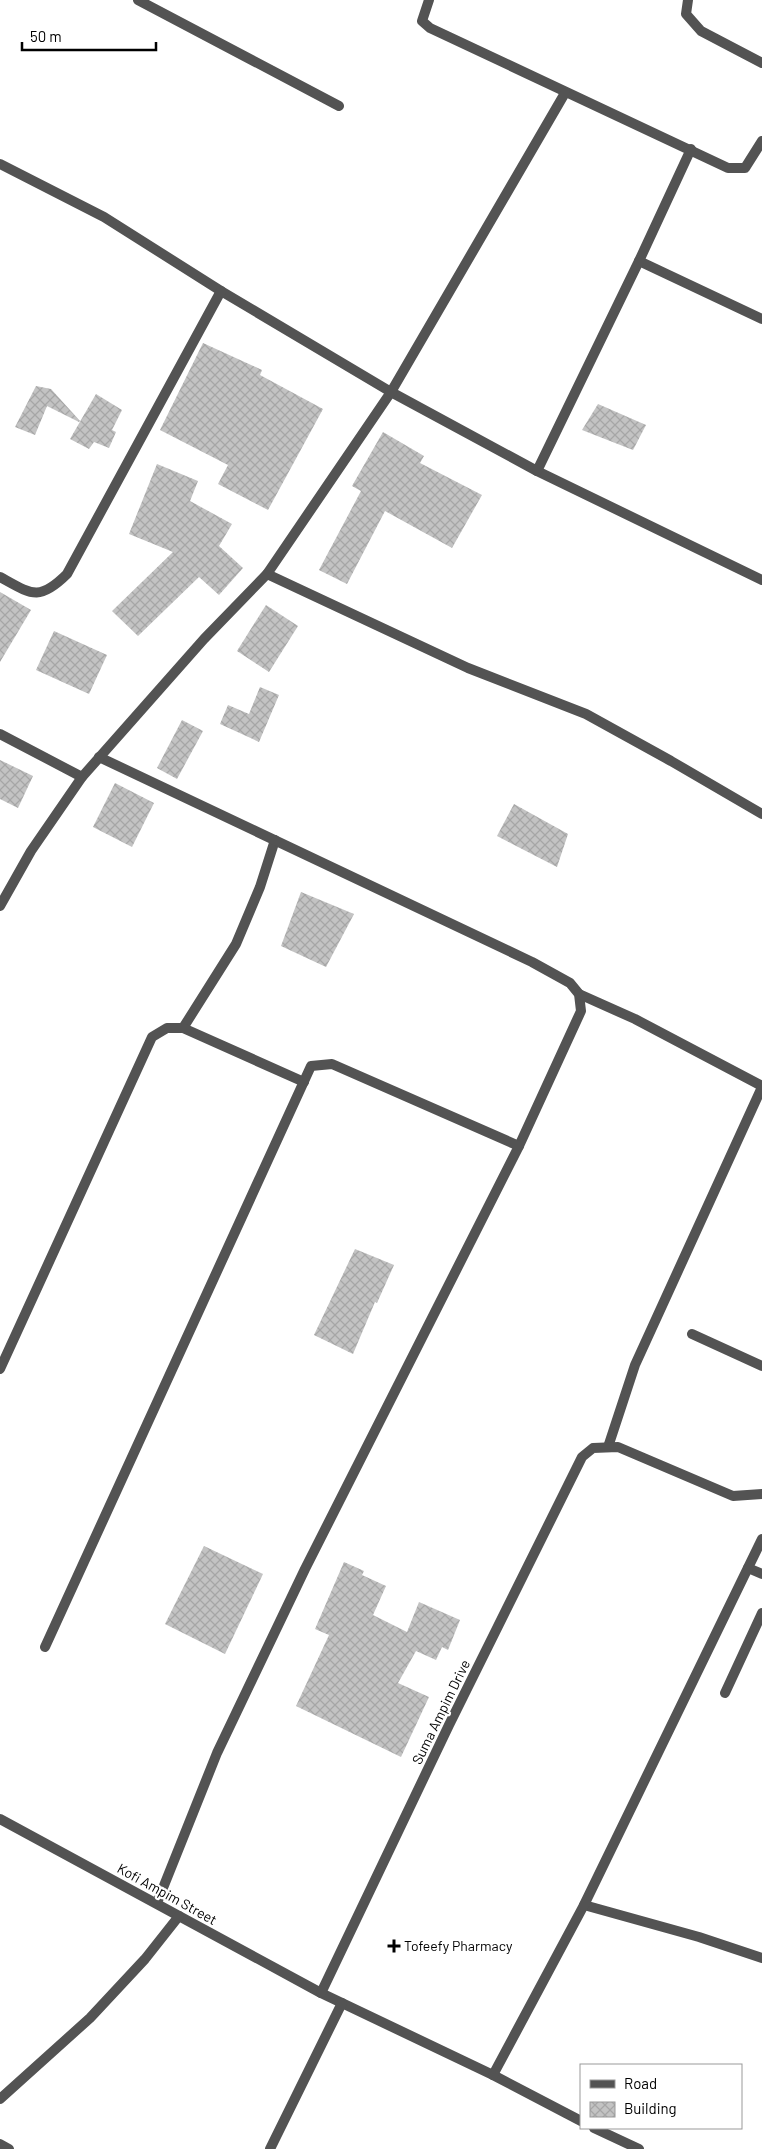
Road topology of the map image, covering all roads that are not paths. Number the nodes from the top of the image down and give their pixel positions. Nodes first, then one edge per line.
1 (138, 0) edge
2 (429, 0) edge
3 (688, 0) edge
4 (762, 62) edge
5 (565, 93) junction
6 (339, 106) dead end
7 (762, 141) edge
8 (691, 149) junction
9 (0, 164) edge
10 (640, 261) junction
11 (221, 291) junction
12 (762, 319) edge
13 (391, 392) junction
14 (537, 471) junction
15 (267, 574) junction
16 (0, 578) edge
17 (762, 580) edge
18 (0, 734) edge
19 (99, 757) junction
20 (82, 777) junction
21 (762, 814) edge
22 (275, 840) junction
23 (0, 906) edge
24 (579, 994) junction
25 (183, 1028) junction
26 (304, 1082) junction
27 (762, 1087) edge
28 (519, 1146) junction
29 (692, 1334) dead end
30 (762, 1366) edge
31 (0, 1370) edge
32 (608, 1446) junction
33 (762, 1494) edge
34 (762, 1539) edge
35 (748, 1568) junction
36 (762, 1574) edge
37 (762, 1613) edge
38 (46, 1647) dead end
39 (725, 1693) dead end
40 (0, 1819) edge
41 (157, 1903) junction
42 (584, 1905) junction
43 (179, 1916) junction
44 (762, 1958) edge
45 (321, 1993) junction
46 (342, 2003) junction
47 (493, 2075) junction
48 (0, 2099) edge
49 (580, 2120) edge
50 (596, 2129) edge
51 (0, 2144) edge
52 (9, 2149) edge
53 (270, 2149) edge
54 (639, 2149) edge

1 - 6 street
2 - 5 street
3 - 4 street
5 - 8 street
5 - 13 street
7 - 8 street
8 - 10 street
9 - 11 street
10 - 12 street
10 - 14 street
11 - 13 street
11 - 16 street
13 - 14 street
13 - 15 street
14 - 17 street
15 - 19 street
15 - 21 street
18 - 20 street
19 - 20 street
19 - 22 street
20 - 23 street
22 - 24 street
22 - 25 street
24 - 27 street
24 - 28 street
25 - 26 street
25 - 31 street
26 - 28 street
26 - 38 street
27 - 32 street
28 - 41 street
29 - 30 street
32 - 33 street
32 - 45 street, Suma Ampim Drive
34 - 35 street
35 - 36 street
35 - 42 street
37 - 39 street
40 - 41 street, Kofi Ampim Street
41 - 43 street, Kofi Ampim Street
42 - 44 street
42 - 47 street
43 - 45 street, Kofi Ampim Street
43 - 48 street
45 - 46 street, Kofi Ampim Street
46 - 47 street, Kofi Ampim Street
46 - 53 street
47 - 49 street, Kofi Ampim Street
50 - 54 street
51 - 52 street

